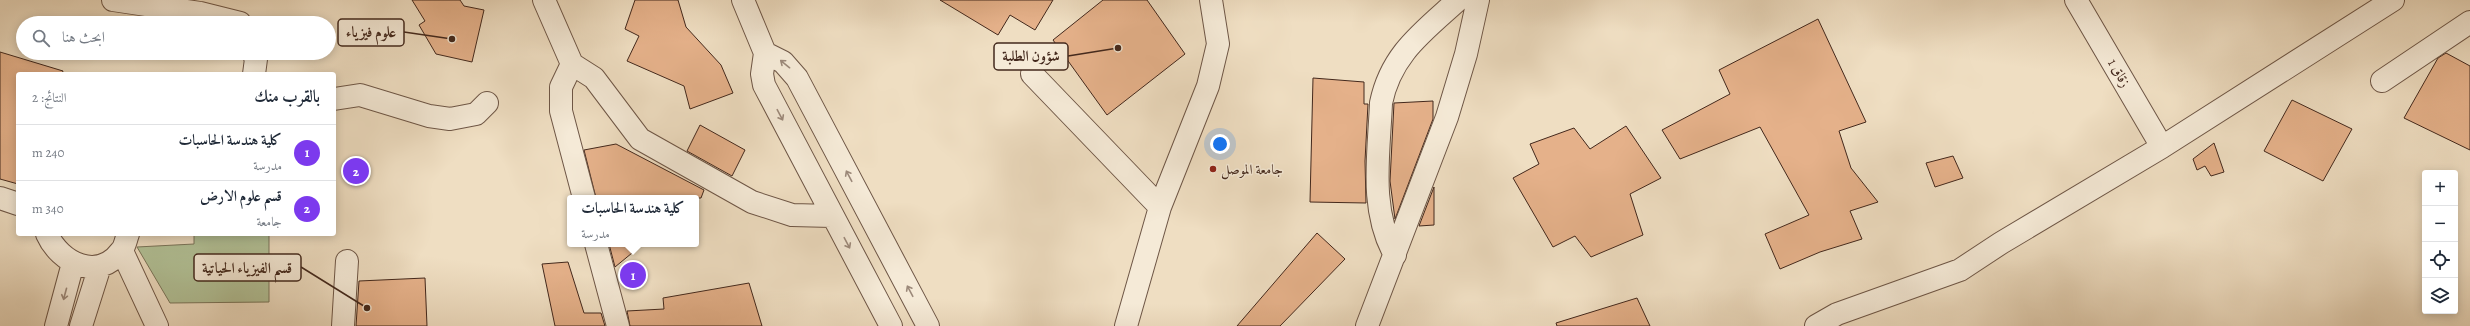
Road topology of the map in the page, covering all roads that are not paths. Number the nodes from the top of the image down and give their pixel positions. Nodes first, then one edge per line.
1 (113, 0) edge
2 (544, 0) edge
3 (743, 0) edge
4 (1211, 0) edge
5 (1458, 0) edge
6 (1478, 0) edge
7 (2393, 0) edge
8 (2085, 3) edge
9 (212, 16) edge
10 (2470, 22) edge
11 (765, 53) junction
12 (256, 60) edge
13 (572, 64) junction
14 (254, 72) edge
15 (1032, 74) dead end
16 (2382, 81) dead end
17 (336, 99) edge
18 (487, 103) dead end
19 (2162, 147) junction
20 (583, 195) edge
21 (0, 198) edge
22 (16, 203) edge
23 (1160, 207) junction
24 (832, 216) junction
25 (48, 236) edge
26 (125, 242) edge
27 (597, 247) edge
28 (1396, 255) junction
29 (347, 261) dead end
30 (73, 263) junction
31 (100, 266) junction
32 (56, 326) edge
33 (81, 326) edge
34 (157, 326) edge
35 (344, 326) edge
36 (618, 326) edge
37 (891, 326) edge
38 (928, 326) edge
39 (1126, 326) edge
40 (1367, 326) edge
41 (1816, 326) edge

1 - 9 street
2 - 13 street
3 - 11 street
4 - 23 street
5 - 28 street
6 - 28 street
7 - 19 street
8 - 19 street, زقاق 1
10 - 16 street
11 -> 24 street
38 -> 11 street
12 - 14 street
13 - 20 street
13 - 24 street
15 - 23 street
17 - 18 street
19 - 41 street
21 - 22 street
23 - 39 street
24 -> 37 street
25 - 30 street
26 - 31 street
26 - 34 street
27 - 36 street
28 - 40 street
29 - 35 street
30 - 31 street
30 -> 32 street
31 - 33 street

